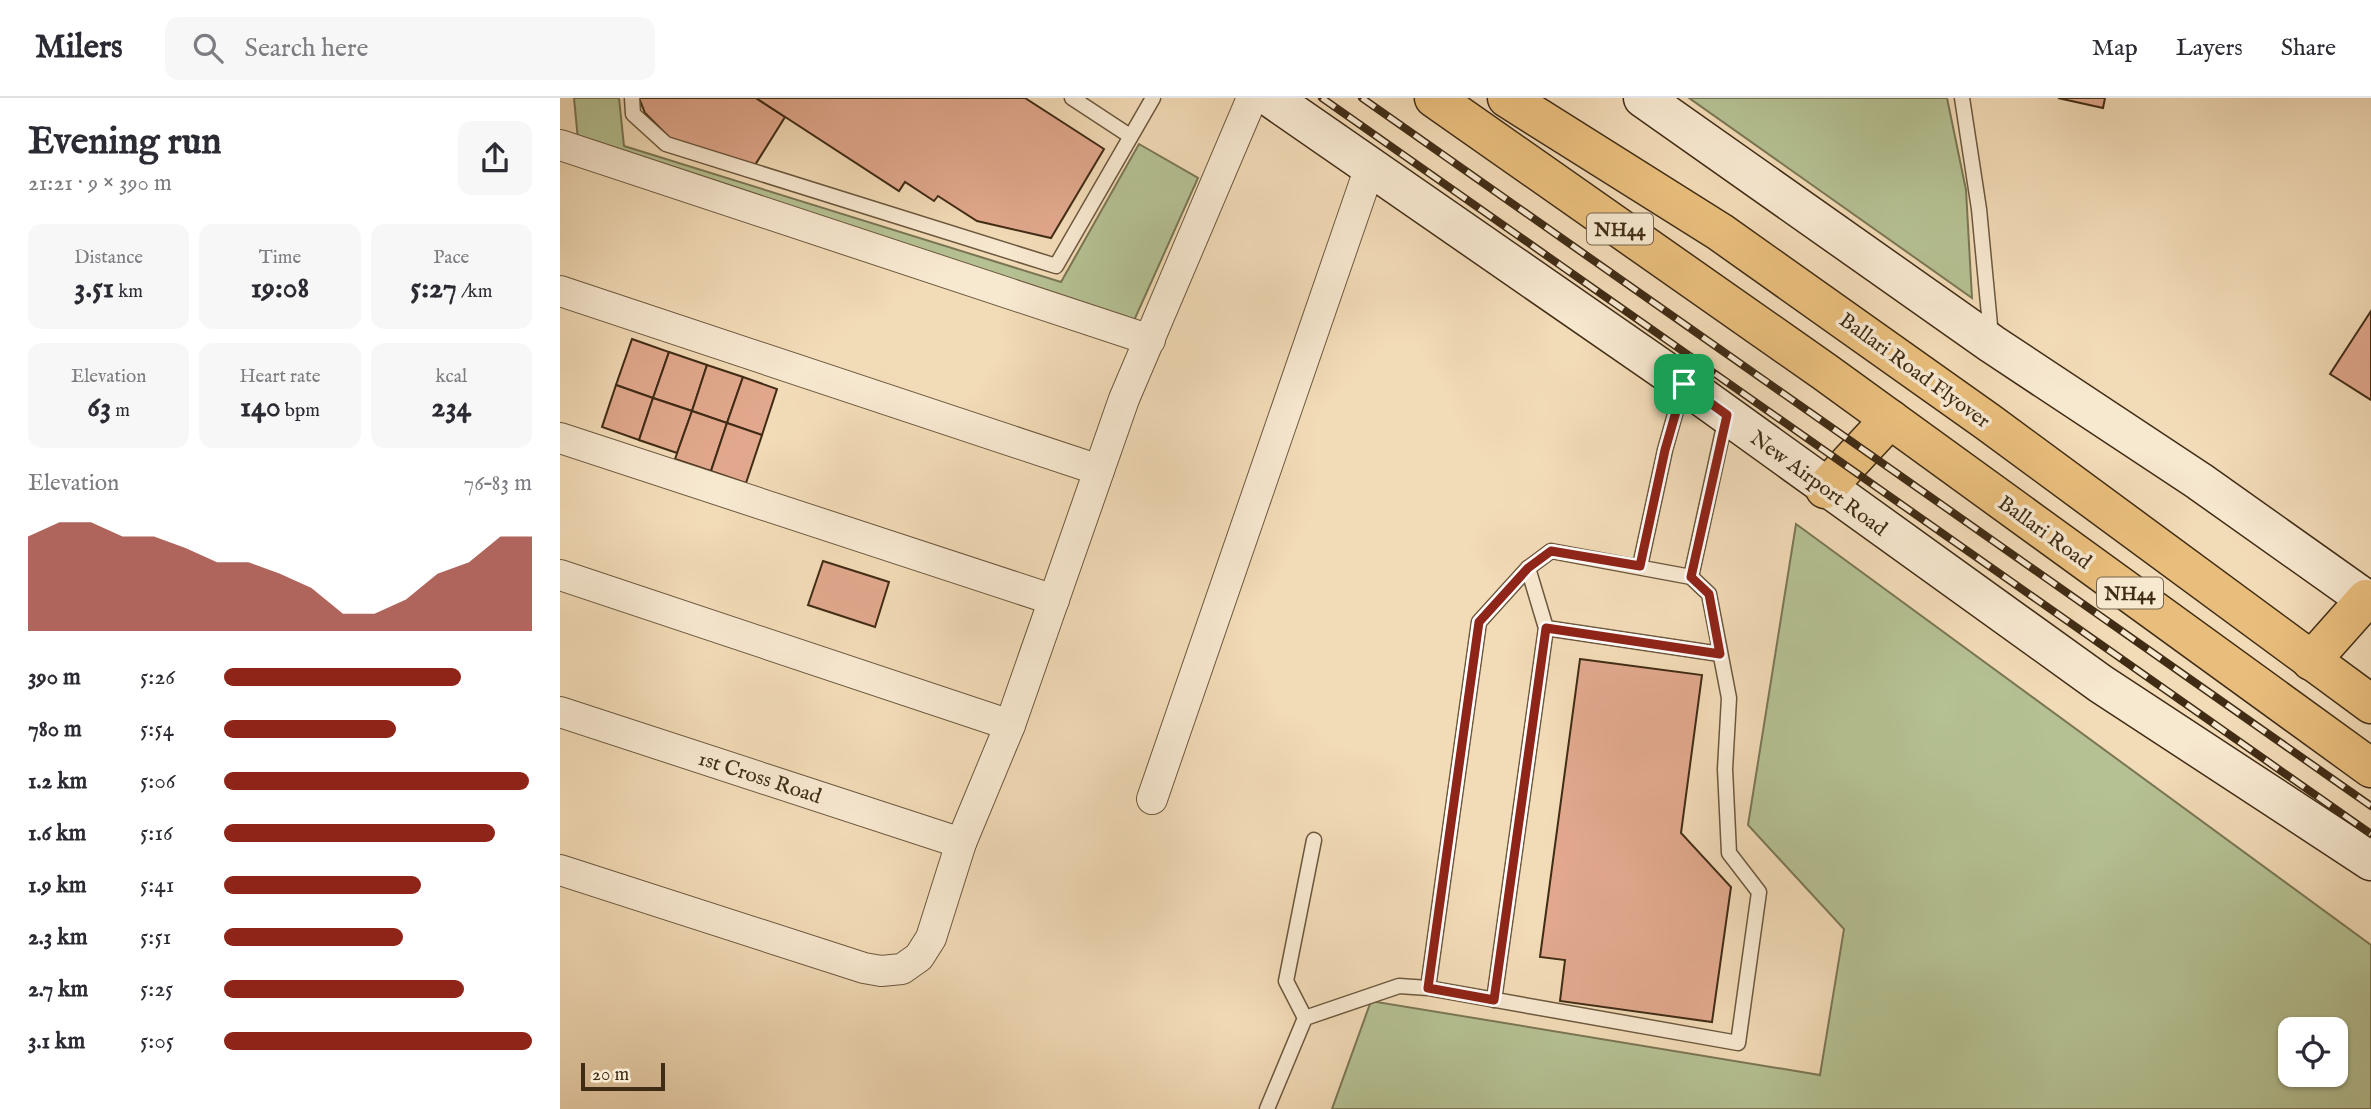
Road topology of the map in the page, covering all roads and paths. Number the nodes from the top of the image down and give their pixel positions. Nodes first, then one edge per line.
1 (632, 98) edge
2 (1072, 98) edge
3 (1153, 98) edge
4 (1252, 98) edge
5 (1271, 98) edge
6 (1434, 98) edge
7 (1507, 98) edge
8 (1643, 98) edge
9 (1962, 98) edge
10 (1130, 136) junction
11 (560, 145) edge
12 (1370, 167) junction
13 (560, 291) edge
14 (1150, 340) junction
15 (1992, 344) junction
16 (1684, 384) junction
17 (1727, 415) junction
18 (1890, 419) junction
19 (560, 438) edge
20 (1099, 470) junction
21 (1825, 489) junction
22 (1640, 566) junction
23 (1528, 568) junction
24 (560, 575) edge
25 (1691, 577) junction
26 (1054, 600) junction
27 (2368, 601) edge
28 (1546, 628) junction
29 (1720, 654) junction
30 (2311, 661) junction
31 (2371, 704) edge
32 (560, 712) edge
33 (1010, 725) junction
34 (2371, 768) edge
35 (1152, 799) dead end
36 (1314, 840) dead end
37 (961, 843) junction
38 (2371, 861) edge
39 (560, 870) edge
40 (1428, 988) junction
41 (1494, 1000) junction
42 (1305, 1018) junction
43 (1267, 1109) edge

1 - 10 lane
2 - 10 lane
3 - 10 lane
4 - 14 street
5 - 12 street, New Airport Road
6 - 18 highway, NH44
7 - 30 highway, Ballari Road Flyover / NH44
8 - 15 street
9 - 15 lane
11 - 14 street
12 - 16 street, New Airport Road
12 - 35 street
13 - 20 street
14 - 20 street
15 - 27 street
16 - 17 street, New Airport Road
16 - 22 lane
17 - 21 street, New Airport Road
17 - 25 lane
18 - 21 highway
18 - 34 highway, Ballari Road / NH44
19 - 26 street
20 - 26 street
21 - 38 street, New Airport Road
22 - 23 lane
22 - 25 lane
23 - 28 lane
23 - 40 lane
24 - 33 street
25 - 29 lane
26 - 33 street
27 - 30 highway
28 - 29 lane
28 - 41 lane
29 - 41 lane
30 - 31 highway, NH44
32 - 37 street, 1st Cross Road
33 - 37 street
36 - 42 lane
37 - 39 street
40 - 41 lane
40 - 42 lane
42 - 43 lane

